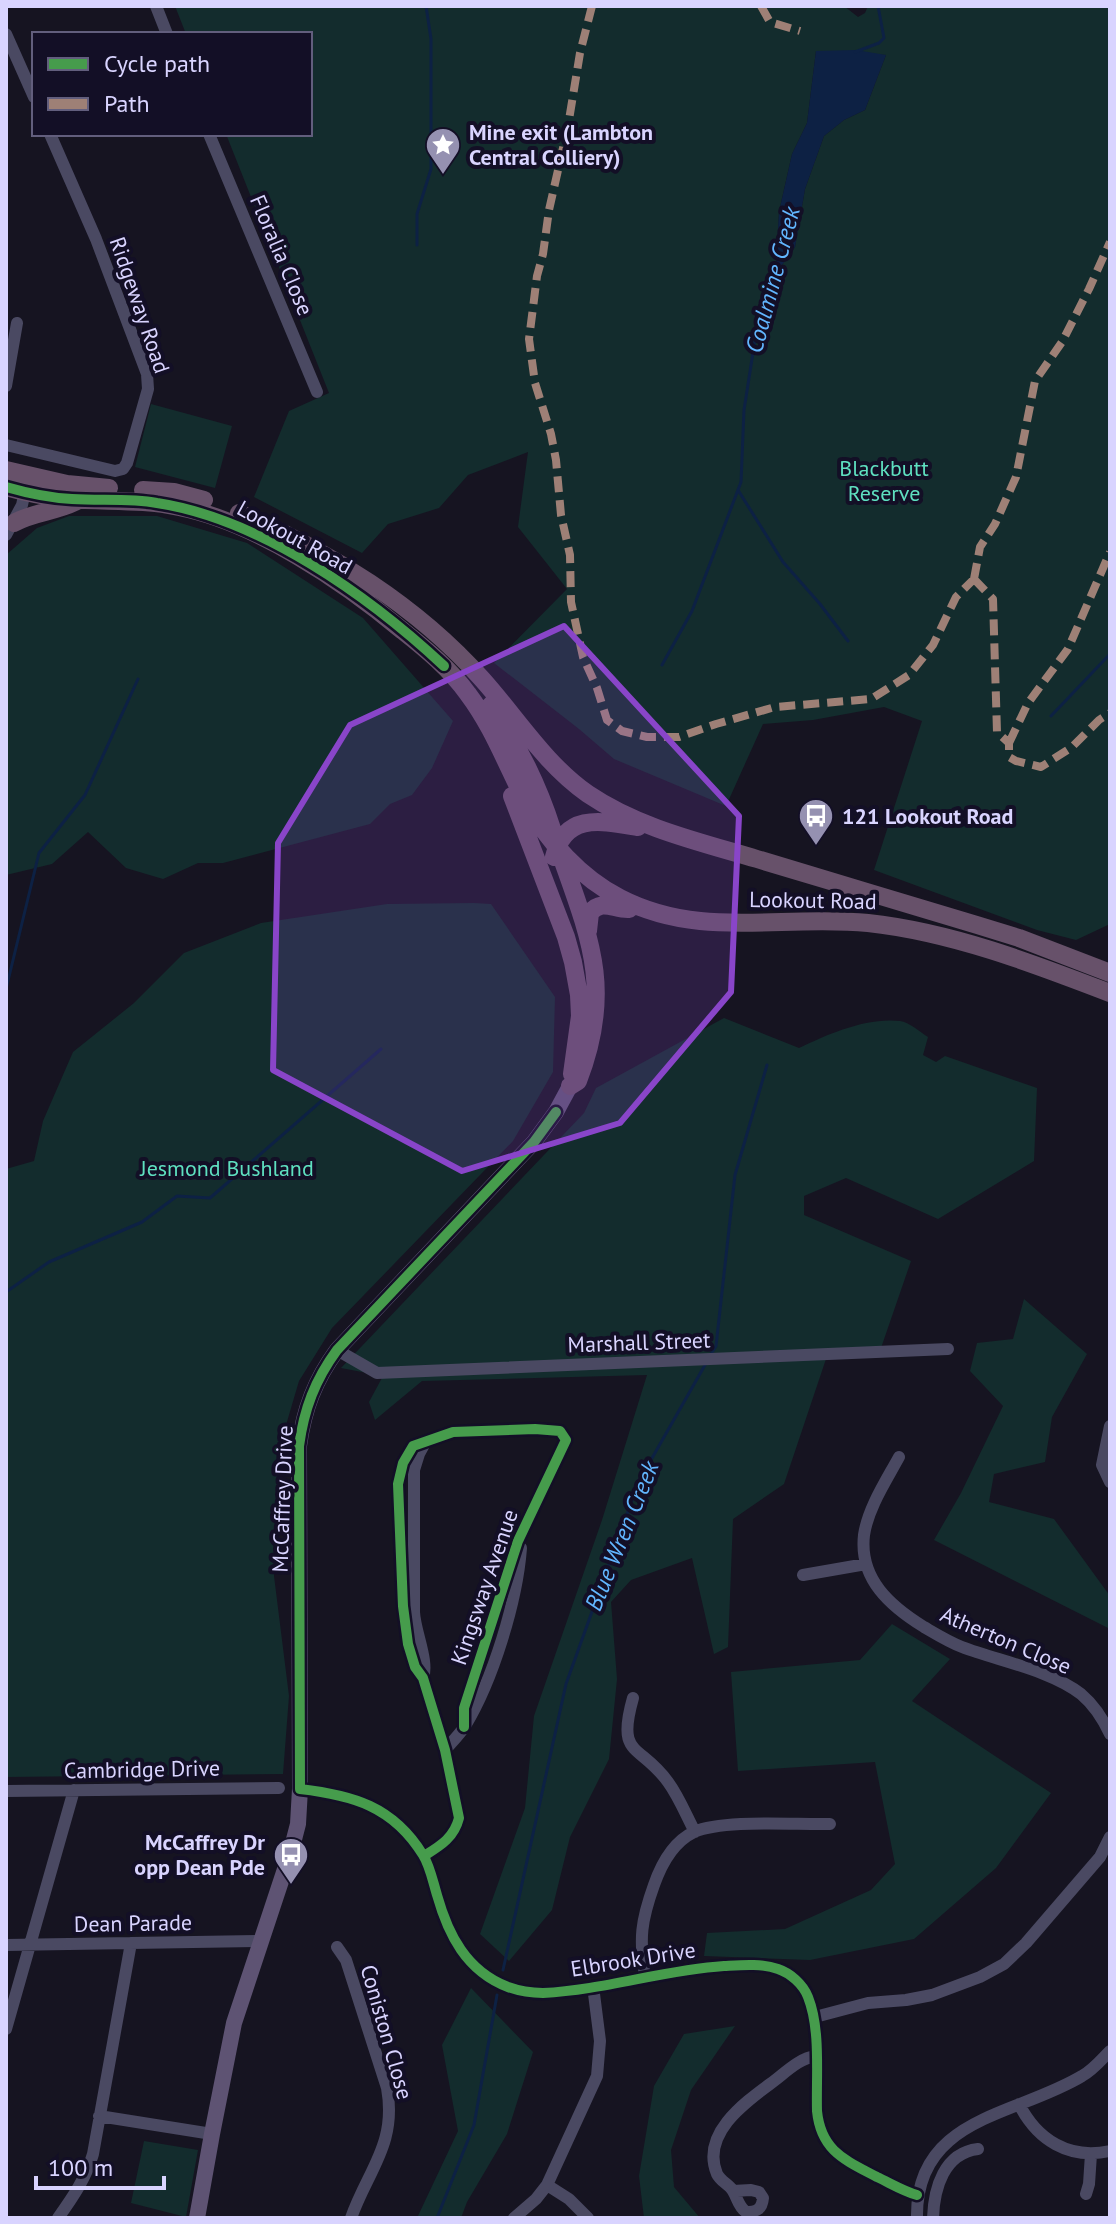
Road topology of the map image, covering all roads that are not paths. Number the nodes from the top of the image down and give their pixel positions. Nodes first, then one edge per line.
1 (156, 6) edge
2 (166, 32) edge
3 (6, 34) edge
4 (32, 92) edge
5 (51, 136) edge
6 (210, 136) edge
7 (17, 323) dead end
8 (6, 386) edge
9 (317, 392) dead end
10 (6, 445) edge
11 (85, 464) junction
12 (14, 483) edge
13 (67, 484) junction
14 (86, 493) junction
15 (10, 529) edge
16 (450, 647) junction
17 (491, 730) junction
18 (586, 822) junction
19 (687, 838) junction
20 (557, 846) junction
21 (589, 878) junction
22 (640, 908) junction
23 (588, 936) junction
24 (1110, 973) edge
25 (1110, 993) edge
26 (570, 1086) junction
27 (948, 1349) dead end
28 (337, 1350) junction
29 (1110, 1426) edge
30 (899, 1457) dead end
31 (1110, 1482) edge
32 (866, 1564) junction
33 (803, 1575) dead end
34 (633, 1698) dead end
35 (1110, 1734) edge
36 (445, 1750) junction
37 (279, 1788) dead end
38 (300, 1789) junction
39 (74, 1790) junction
40 (6, 1791) edge
41 (830, 1824) dead end
42 (695, 1832) junction
43 (1110, 1837) edge
44 (424, 1856) junction
45 (261, 1941) junction
46 (131, 1943) junction
47 (31, 1944) junction
48 (6, 1945) edge
49 (337, 1947) dead end
50 (645, 1976) junction
51 (593, 1986) junction
52 (815, 2017) junction
53 (6, 2029) edge
54 (1110, 2051) edge
55 (816, 2056) junction
56 (1019, 2104) junction
57 (99, 2116) junction
58 (212, 2134) junction
59 (978, 2149) dead end
60 (1110, 2151) edge
61 (1091, 2154) junction
62 (547, 2185) junction
63 (733, 2191) dead end
64 (1086, 2194) dead end
65 (917, 2195) junction
66 (58, 2218) edge
67 (197, 2218) edge
68 (351, 2218) edge
69 (514, 2218) edge
70 (588, 2218) edge
71 (917, 2218) edge
72 (933, 2218) edge

1 - 2 street
3 - 4 street
5 - 11 street, Ridgeway Road
6 - 9 street, Floralia Close
7 - 8 street
10 - 11 street, Ridgeway Road
11 - 13 street
11 - 14 street
12 - 13 highway, Lookout Road
12 - 14 highway, Lookout Road
12 - 15 street
13 - 14 highway, Lookout Road
14 - 15 highway
14 - 16 highway, Lookout Road
14 - 17 highway, Lookout Road
16 - 19 highway, Lookout Road
16 - 20 highway
17 - 20 highway, Lookout Road
17 - 26 highway
18 - 19 highway
18 - 20 highway
18 - 21 highway
19 - 24 highway, Lookout Road
20 - 21 highway, Lookout Road
20 - 23 highway
20 - 26 highway
21 - 22 highway, Lookout Road
22 - 23 highway
22 - 25 highway, Lookout Road
23 - 26 highway
26 - 28 main road, McCaffrey Drive
27 - 28 street, Marshall Street
28 - 38 main road, McCaffrey Drive
29 - 31 street
30 - 32 street
32 - 33 street
32 - 35 street, Atherton Close
34 - 42 street
36 - 36 street, Kingsway Avenue
36 - 44 street, Kingsway Avenue
37 - 39 street, Cambridge Drive
38 - 44 street, Elbrook Drive
38 - 45 main road, McCaffrey Drive
39 - 40 street, Cambridge Drive
39 - 47 street
41 - 42 street
42 - 50 street
43 - 52 street
44 - 51 street, Elbrook Drive
45 - 46 street, Dean Parade
45 - 58 main road, McCaffrey Drive
46 - 47 street, Dean Parade
46 - 57 street
47 - 48 street, Dean Parade
47 - 53 street
49 - 68 street, Coniston Close
50 - 51 street, Elbrook Drive
50 - 52 street, Elbrook Drive
51 - 62 street
52 - 55 street, Elbrook Drive
54 - 56 street
55 - 63 street
55 - 65 street, Elbrook Drive
56 - 61 street
56 - 65 street
57 - 58 street
57 - 66 street
58 - 67 main road, McCaffrey Drive
59 - 72 street
60 - 61 street
61 - 64 street
62 - 69 street
62 - 70 street
65 - 71 street

